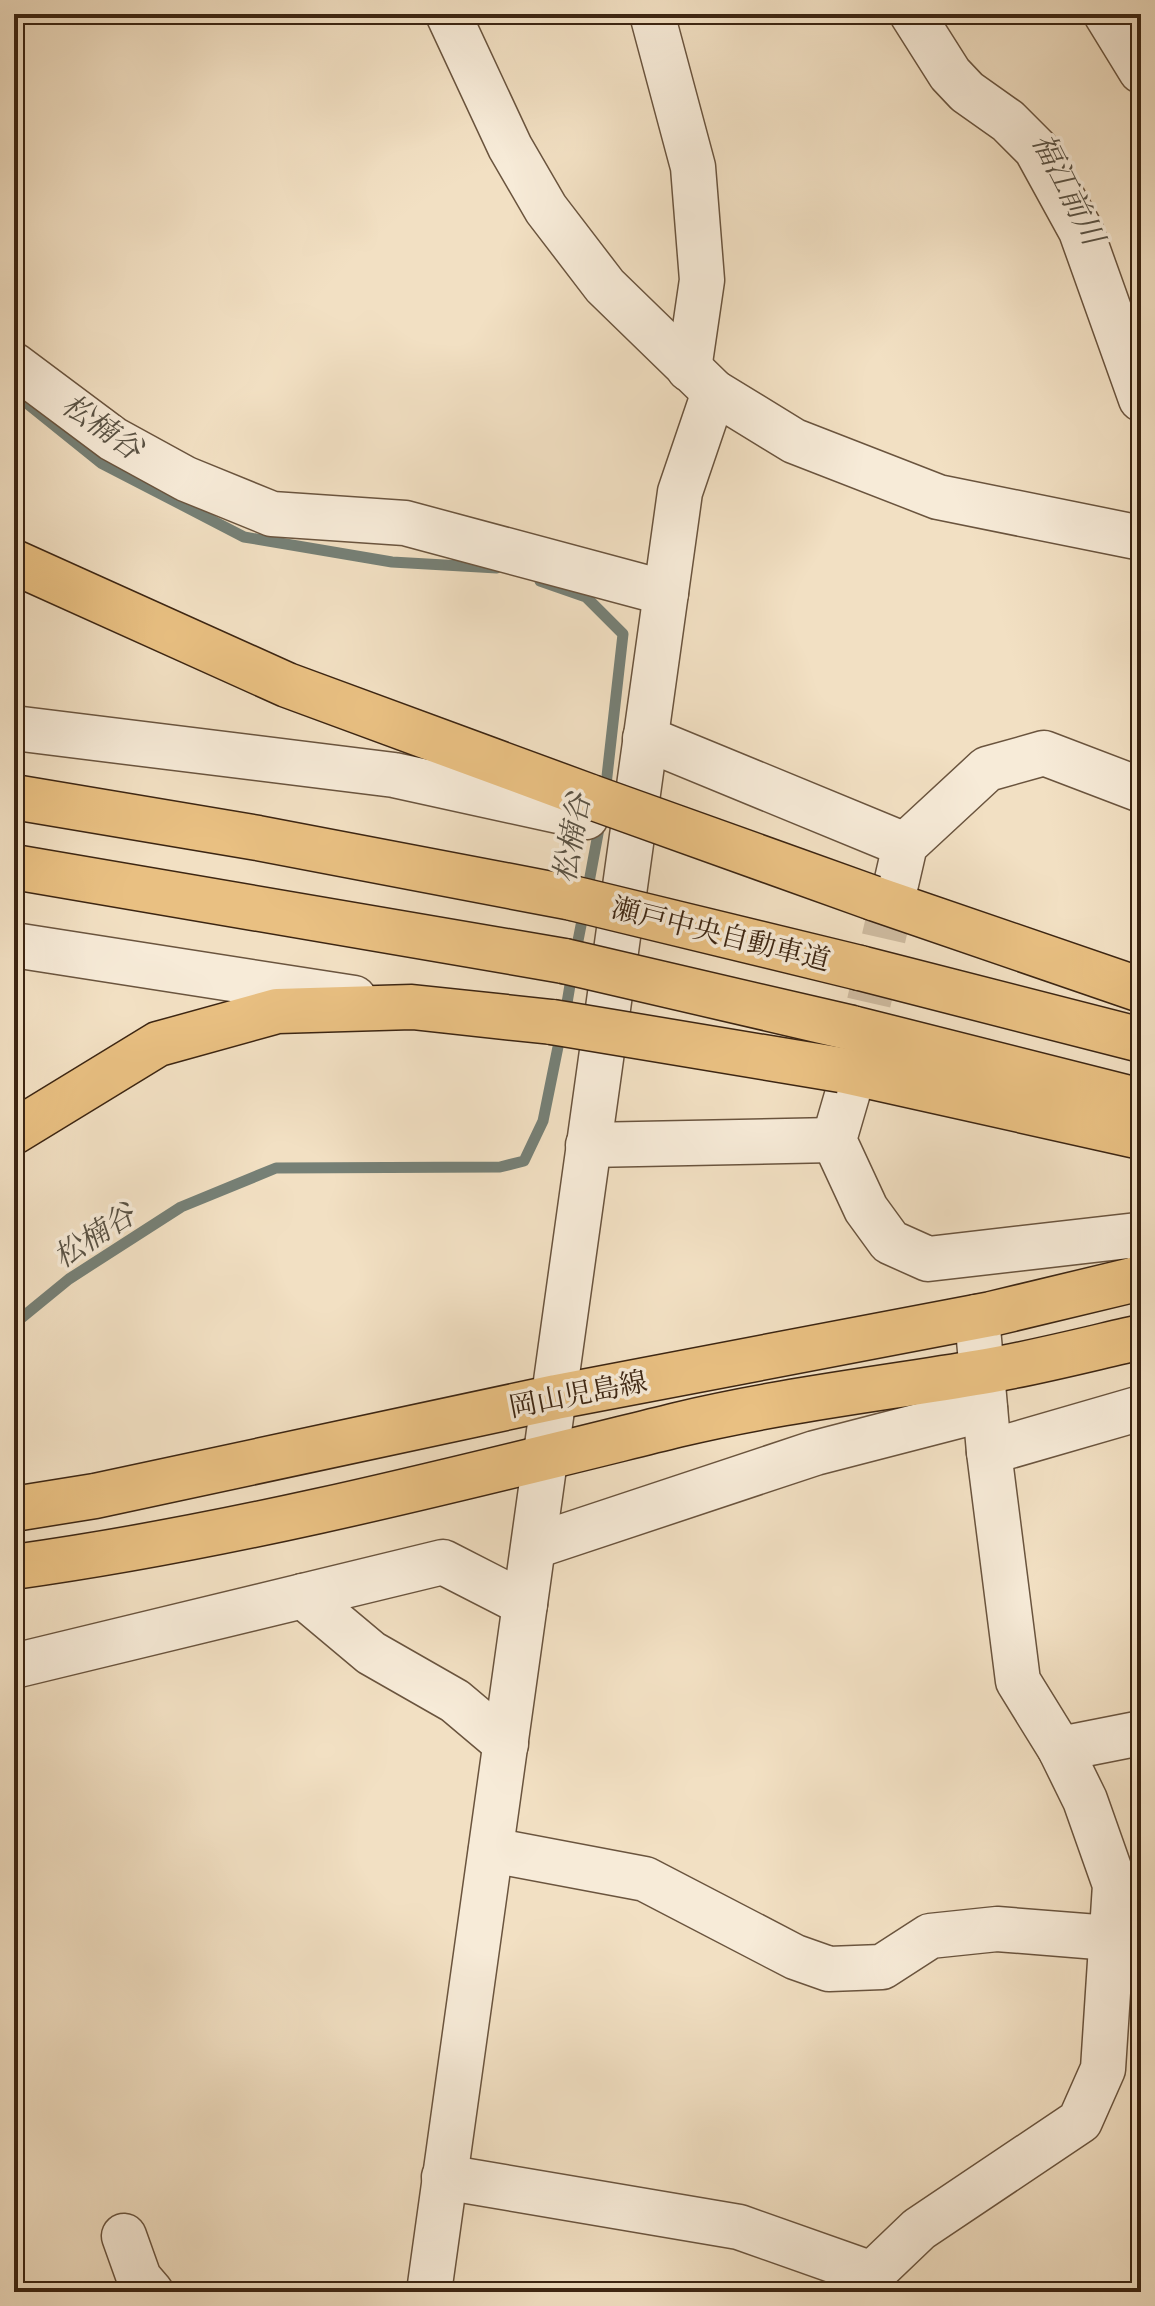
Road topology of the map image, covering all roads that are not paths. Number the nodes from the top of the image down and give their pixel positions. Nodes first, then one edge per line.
1 (448, 14) edge
2 (652, 14) edge
3 (912, 14) edge
4 (1106, 14) edge
5 (1141, 71) edge
6 (14, 365) edge
7 (701, 381) junction
8 (1141, 399) edge
9 (1141, 538) edge
10 (14, 562) edge
11 (666, 593) junction
12 (14, 728) edge
13 (645, 738) junction
14 (1141, 790) edge
15 (14, 797) edge
16 (588, 807) junction
17 (14, 867) edge
18 (891, 876) junction
19 (14, 945) edge
20 (1141, 990) edge
21 (412, 1007) junction
22 (1141, 1040) edge
23 (845, 1081) junction
24 (1141, 1101) edge
25 (14, 1132) edge
26 (1141, 1137) edge
27 (834, 1140) junction
28 (588, 1145) junction
29 (1141, 1241) edge
30 (1141, 1278) edge
31 (977, 1317) junction
32 (1141, 1337) edge
33 (984, 1391) junction
34 (556, 1397) junction
35 (1141, 1408) edge
36 (989, 1452) junction
37 (547, 1459) junction
38 (14, 1509) edge
39 (535, 1546) junction
40 (14, 1567) edge
41 (303, 1596) junction
42 (525, 1604) junction
43 (14, 1666) edge
44 (1141, 1733) edge
45 (506, 1744) junction
46 (1060, 1749) junction
47 (491, 1850) junction
48 (1110, 1938) junction
49 (444, 2177) junction
50 (124, 2236) dead end
51 (875, 2283) edge
52 (151, 2292) edge
53 (429, 2292) edge

1 - 7 street
2 - 7 street
3 - 8 street
4 - 5 street
6 - 11 street
7 - 9 street
7 - 11 street
10 - 16 main road
11 - 13 street
12 - 16 street
13 - 18 street
13 - 28 street
14 - 18 street
15 - 22 main road, 瀬戸中央自動車道, bridge
16 - 18 main road, bridge
17 - 24 main road, bridge
18 - 20 main road
19 - 21 street
21 - 23 main road, bridge
21 - 25 main road
23 - 26 main road
23 - 27 street
27 - 28 street
27 - 29 street
28 - 34 street
30 - 31 main road, 岡山児島線
31 - 33 street
31 - 34 main road, 岡山児島線
32 - 33 main road, 岡山児島線
33 - 36 street
33 - 37 main road, 岡山児島線
33 - 39 street
34 - 37 street
34 - 38 main road, 岡山児島線
35 - 36 street
36 - 46 street
37 - 39 street
37 - 40 main road, 岡山児島線
39 - 42 street
41 - 42 street
41 - 43 street
41 - 45 street
42 - 45 street
44 - 46 street
45 - 47 street
46 - 48 street
47 - 48 street
47 - 49 street
48 - 51 street
49 - 51 street
49 - 53 street
50 - 52 street

